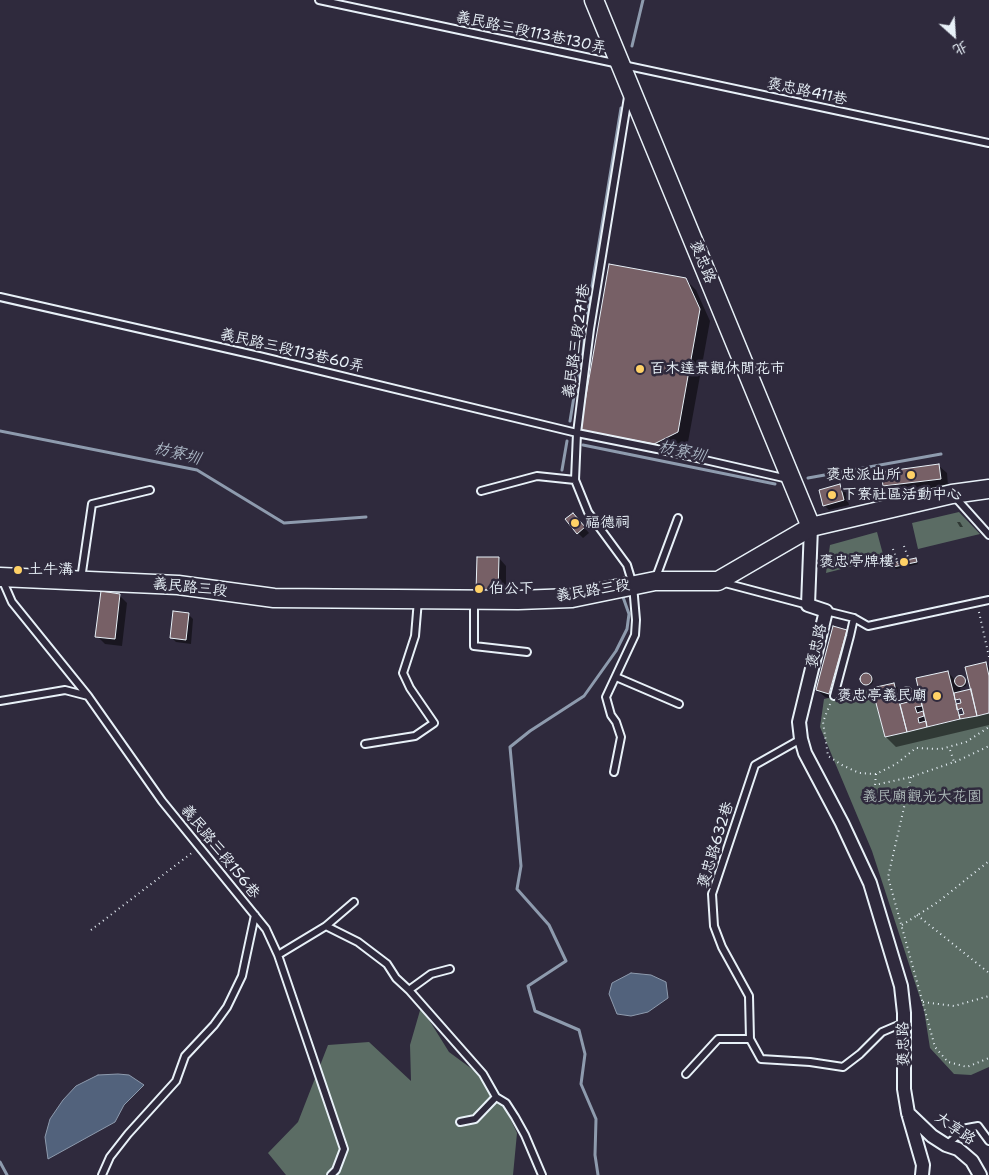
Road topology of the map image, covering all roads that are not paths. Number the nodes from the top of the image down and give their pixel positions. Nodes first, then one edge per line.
1 (319, 0) edge
2 (594, 0) edge
3 (621, 65) junction
4 (630, 86) junction
5 (989, 144) edge
6 (0, 297) edge
7 (577, 433) junction
8 (575, 480) junction
9 (792, 480) junction
10 (989, 488) edge
11 (150, 490) dead end
12 (481, 491) dead end
13 (952, 494) junction
14 (678, 518) dead end
15 (811, 527) junction
16 (989, 535) edge
17 (0, 576) edge
18 (81, 581) junction
19 (655, 581) junction
20 (718, 581) junction
21 (633, 584) junction
22 (418, 599) junction
23 (474, 600) junction
24 (989, 600) edge
25 (808, 605) junction
26 (826, 611) junction
27 (854, 618) junction
28 (527, 652) dead end
29 (616, 677) junction
30 (88, 696) junction
31 (834, 696) road end
32 (0, 701) edge
33 (679, 704) dead end
34 (801, 739) junction
35 (365, 744) dead end
36 (614, 772) dead end
37 (354, 902) dead end
38 (255, 915) junction
39 (326, 926) junction
40 (278, 955) junction
41 (450, 969) dead end
42 (408, 990) junction
43 (903, 1024) junction
44 (750, 1039) junction
45 (686, 1074) dead end
46 (496, 1097) junction
47 (908, 1113) junction
48 (460, 1122) dead end
49 (989, 1141) edge
50 (946, 1145) junction
51 (102, 1175) edge
52 (331, 1175) edge
53 (542, 1175) edge
54 (922, 1175) edge
55 (980, 1175) edge

1 - 3 lane, 義民路三段113巷130弄
2 - 3 street, 褒忠路
3 - 4 street, 褒忠路
3 - 5 lane, 褒忠路411巷
4 - 7 lane, 義民路三段271巷
4 - 9 street, 褒忠路
6 - 7 lane, 義民路三段113巷60弄
7 - 8 lane, 義民路三段271巷
7 - 9 lane, 義民路三段113巷60弄
8 - 12 lane
8 - 21 lane, 義民路三段271巷
9 - 15 street, 褒忠路
10 - 13 street
11 - 18 lane
13 - 15 street
13 - 16 lane
14 - 19 lane
15 - 20 street
15 - 25 street, 褒忠路
17 - 18 street, 義民路三段
17 - 30 lane, 義民路三段156巷
18 - 22 street, 義民路三段
19 - 20 street, 義民路三段
19 - 21 street, 義民路三段
20 - 25 lane
21 - 23 street, 義民路三段
21 - 29 lane, 義民路三段271巷
22 - 23 street, 義民路三段
22 - 35 lane
23 - 28 lane
24 - 27 lane
25 - 26 street, 褒忠路
26 - 27 lane
26 - 34 street, 褒忠路
27 - 31 lane
29 - 33 lane
29 - 36 lane, 義民路三段271巷
30 - 32 lane
30 - 38 lane, 義民路三段156巷
34 - 43 street, 褒忠路
34 - 44 lane, 褒忠路632巷
37 - 39 lane
38 - 40 lane, 義民路三段156巷
38 - 51 lane
39 - 40 lane
39 - 42 lane
40 - 52 lane, 義民路三段156巷
41 - 42 lane
42 - 46 lane
43 - 44 lane
43 - 47 street, 褒忠路
44 - 45 lane
46 - 48 lane
46 - 53 lane
47 - 50 street, 大享路
47 - 54 street, 褒忠路
49 - 50 lane
50 - 55 street, 大享路

